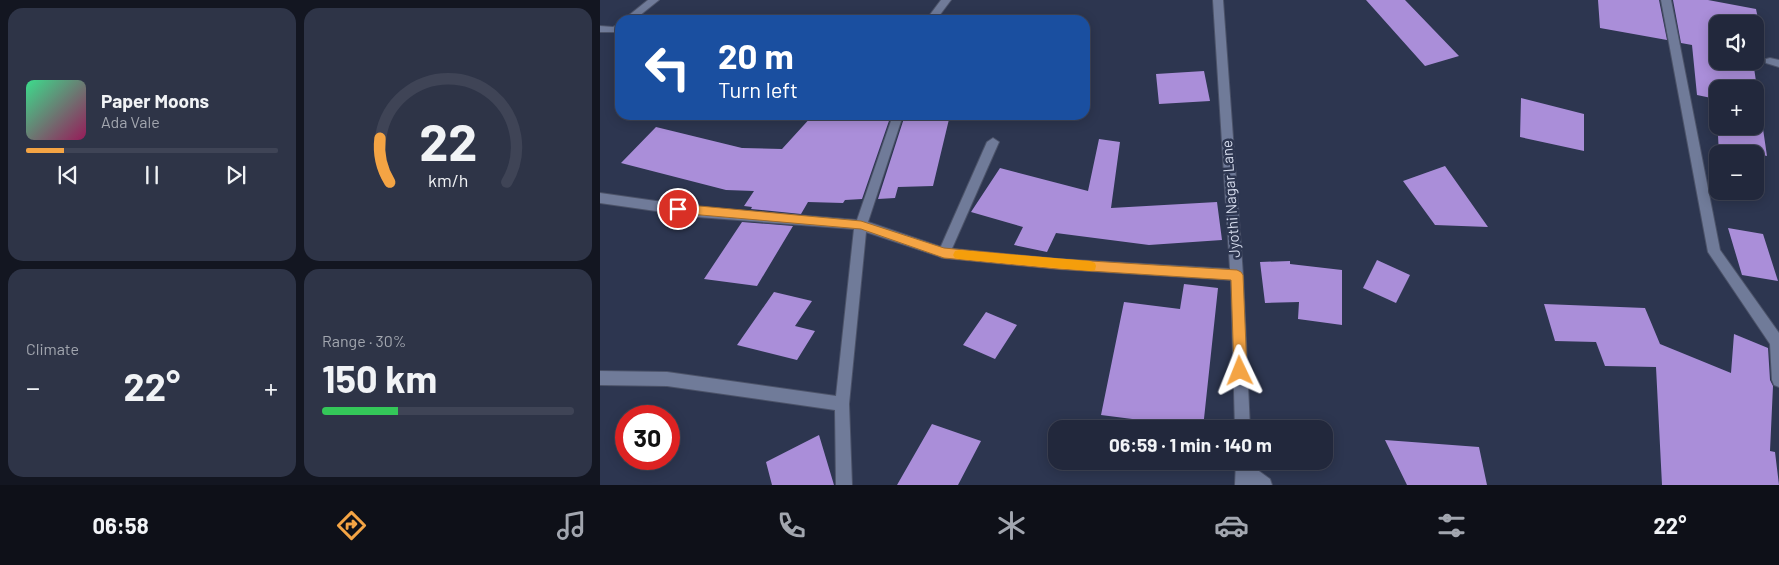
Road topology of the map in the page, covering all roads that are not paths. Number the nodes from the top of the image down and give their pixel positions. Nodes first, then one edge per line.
1 (654, 0) edge
2 (946, 0) edge
3 (1218, 0) edge
4 (1666, 0) edge
5 (634, 15) edge
6 (934, 15) edge
7 (600, 29) edge
8 (615, 30) edge
9 (896, 120) edge
10 (992, 142) dead end
11 (600, 198) edge
12 (861, 225) junction
13 (944, 253) junction
14 (1237, 275) junction
15 (1778, 342) edge
16 (600, 378) edge
17 (1779, 380) edge
18 (842, 404) junction
19 (1243, 420) edge
20 (1244, 472) edge
21 (844, 485) edge
22 (1264, 485) edge

1 - 5 street
2 - 6 street
3 - 14 street, Jyothi Nagar Lane
4 - 15 street
7 - 8 street
9 - 12 street
10 - 13 street
11 - 12 street
12 - 13 street
12 - 18 street
13 - 14 street
14 - 19 street, Jyothi Nagar Lane
15 - 17 street
16 - 18 street
18 - 21 street
20 - 22 street

